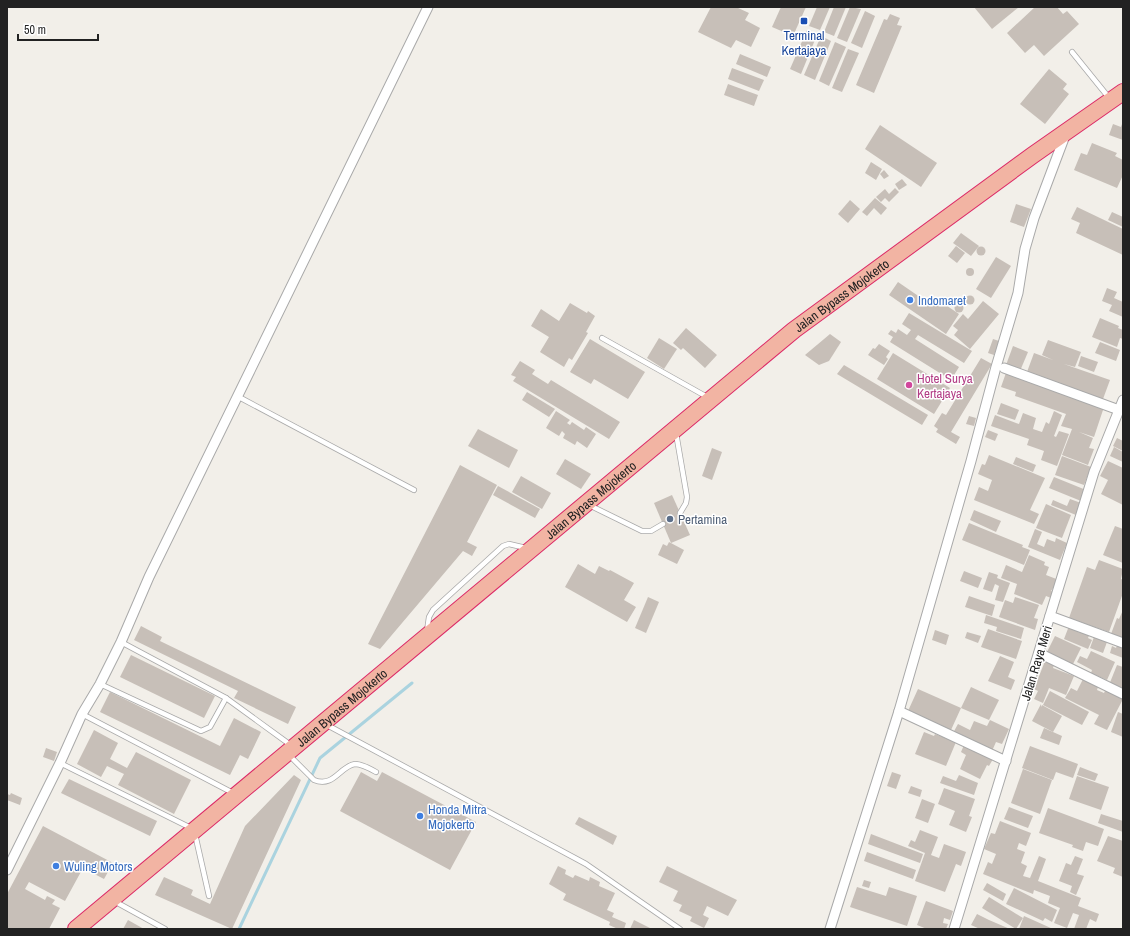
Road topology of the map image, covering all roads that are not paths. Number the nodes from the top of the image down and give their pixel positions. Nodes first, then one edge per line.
1 (428, 7) edge
2 (1072, 52) dead end
3 (1117, 96) edge
4 (1066, 132) junction
5 (602, 338) dead end
6 (1004, 368) dead end
7 (237, 396) junction
8 (710, 399) junction
9 (1123, 400) edge
10 (1119, 410) junction
11 (675, 429) junction
12 (414, 490) dead end
13 (585, 503) junction
14 (680, 513) dead end
15 (663, 524) dead end
16 (1050, 616) junction
17 (121, 642) junction
18 (1123, 643) edge
19 (1039, 653) junction
20 (100, 684) junction
21 (1123, 694) edge
22 (226, 698) junction
23 (899, 711) junction
24 (82, 714) junction
25 (323, 722) junction
26 (290, 750) junction
27 (1006, 761) junction
28 (60, 763) junction
29 (376, 772) dead end
30 (237, 795) junction
31 (194, 830) junction
32 (7, 870) edge
33 (209, 896) dead end
34 (111, 899) junction
35 (76, 929) edge
36 (165, 929) edge
37 (680, 929) edge
38 (830, 929) edge
39 (954, 929) edge

1 - 7 street
2 - 3 lane
3 - 4 highway, Jalan Bypass Mojokerto
4 - 8 highway, Jalan Bypass Mojokerto
4 - 23 street
5 - 8 lane
6 - 10 street
7 - 12 lane
7 - 17 street
8 - 11 highway, Jalan Bypass Mojokerto
9 - 10 street, Jalan Raya Meri
10 - 16 street, Jalan Raya Meri
11 - 13 highway, Jalan Bypass Mojokerto
11 - 14 lane
13 - 15 lane
13 - 25 highway, Jalan Bypass Mojokerto
16 - 18 street
16 - 19 street, Jalan Raya Meri
17 - 20 street
17 - 22 lane
19 - 21 street
19 - 27 street, Jalan Raya Meri
20 - 22 lane
20 - 24 street
22 - 26 lane
23 - 27 street
23 - 38 street
24 - 28 street
24 - 30 lane
25 - 26 highway, Jalan Bypass Mojokerto
25 - 37 lane
26 - 29 lane
26 - 30 highway, Jalan Bypass Mojokerto
27 - 39 street, Jalan Raya Meri
28 - 31 lane
28 - 32 street
30 - 31 highway, Jalan Bypass Mojokerto
31 - 33 lane
31 - 34 highway, Jalan Bypass Mojokerto
34 - 35 highway, Jalan Bypass Mojokerto
34 - 36 lane

